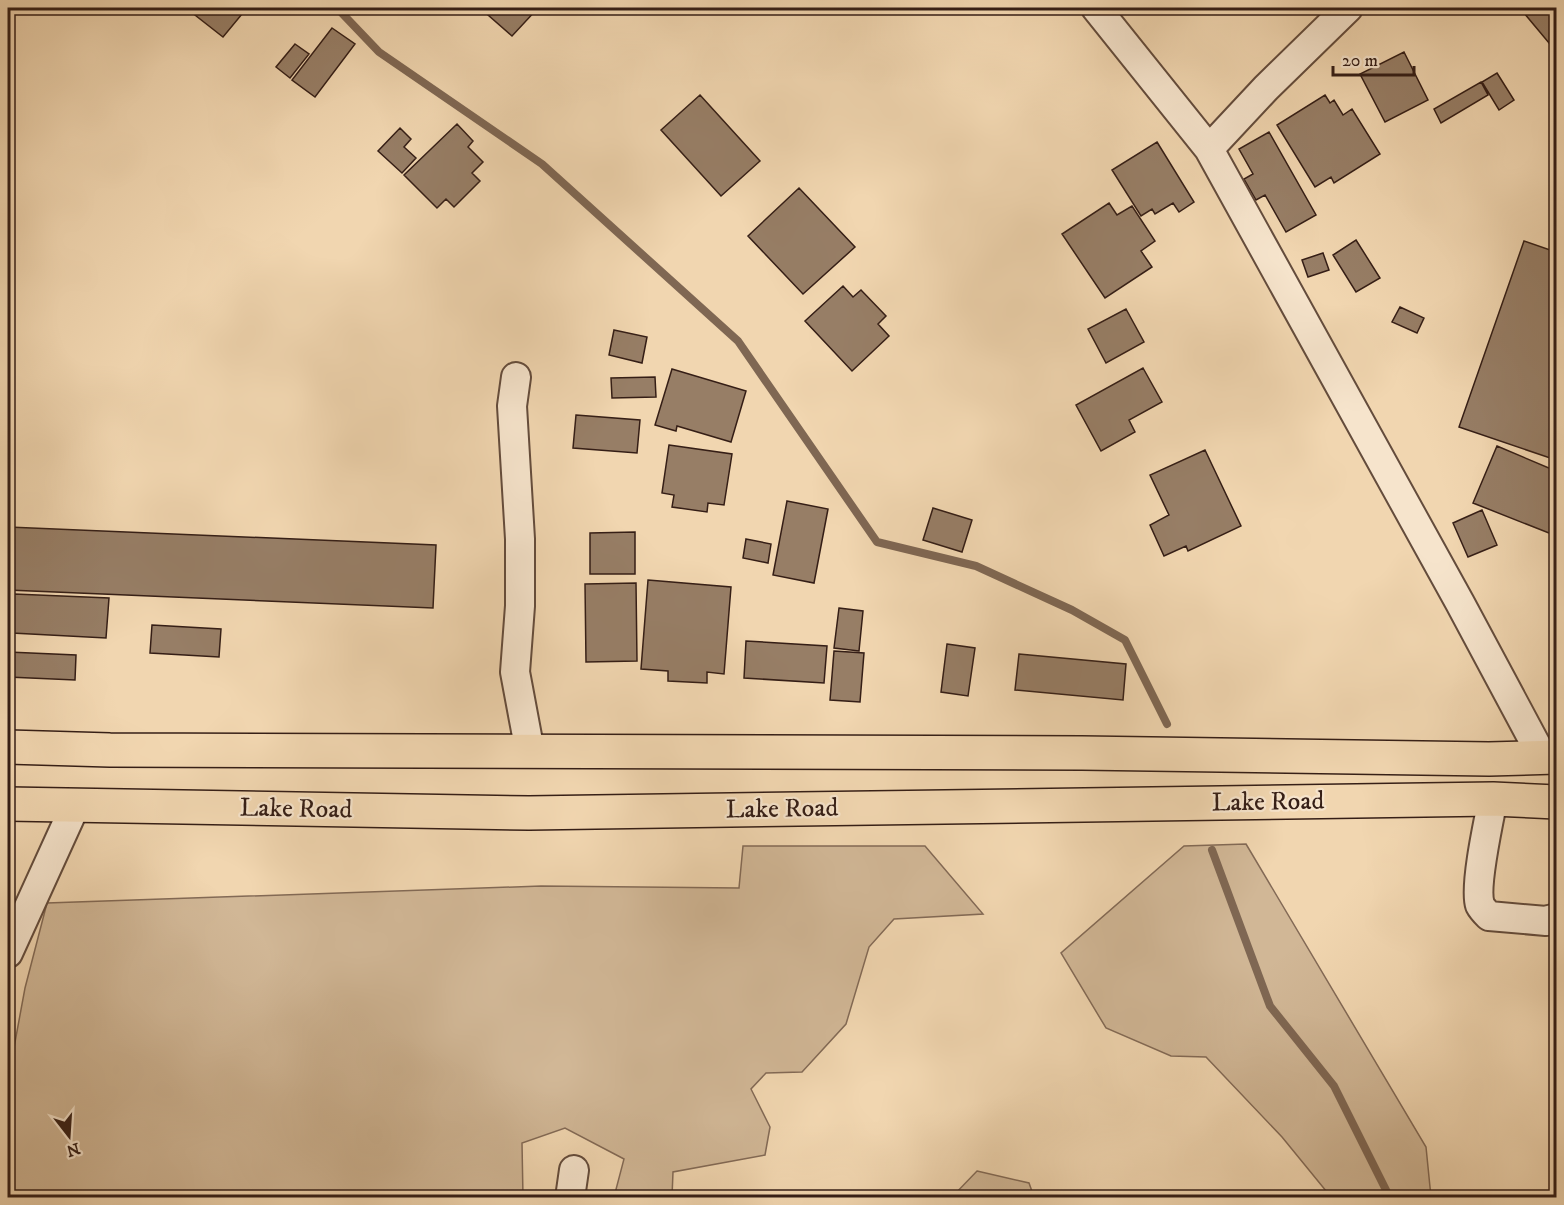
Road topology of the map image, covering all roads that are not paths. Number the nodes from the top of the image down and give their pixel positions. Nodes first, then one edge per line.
1 (1096, 8) edge
2 (1348, 8) edge
3 (1209, 149) junction
4 (516, 377) dead end
5 (8, 747) edge
6 (530, 752) junction
7 (1550, 757) edge
8 (1493, 798) junction
9 (1557, 802) edge
10 (8, 804) edge
11 (75, 806) junction
12 (1557, 918) edge
13 (8, 953) edge
14 (574, 1170) dead end
15 (570, 1197) edge

1 - 3 street
2 - 3 street
3 - 7 street
4 - 6 street
5 - 6 main road, Lake Road
6 - 7 main road, Lake Road
8 - 9 main road, Lake Road
8 - 11 main road, Lake Road
8 - 12 street
10 - 11 main road, Lake Road
11 - 13 street
14 - 15 street

